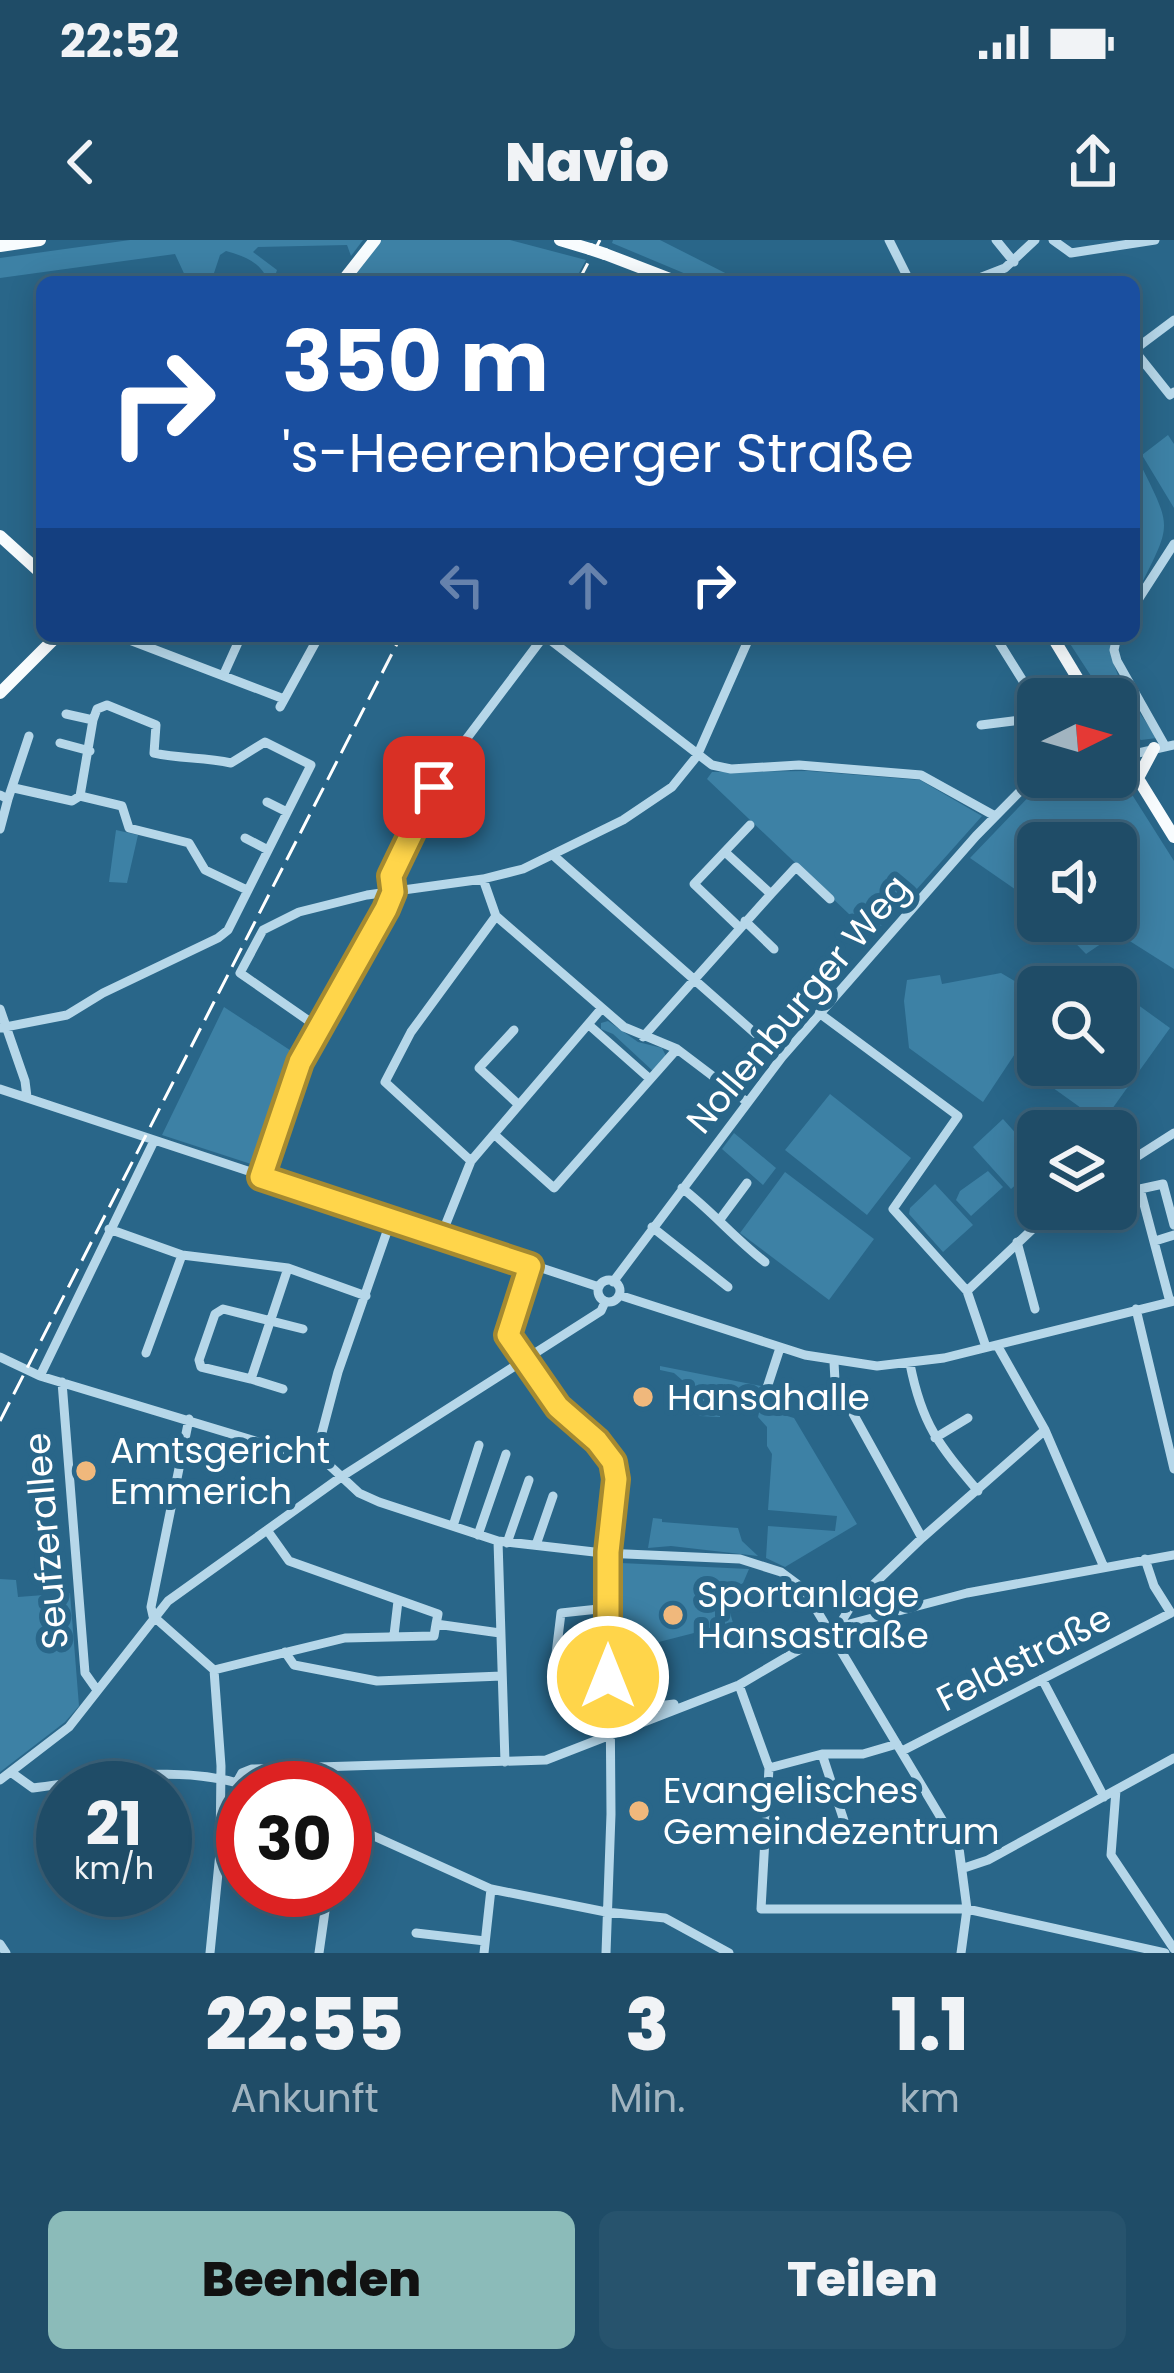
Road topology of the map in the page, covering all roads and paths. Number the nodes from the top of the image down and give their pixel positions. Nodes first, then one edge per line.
1 (40, 240) edge
2 (375, 240) edge
3 (560, 240) edge
4 (889, 240) edge
5 (996, 240) edge
6 (1035, 240) edge
7 (1053, 240) edge
8 (1155, 240) edge
9 (0, 246) edge
10 (1005, 267) junction
11 (347, 276) edge
12 (662, 276) edge
13 (907, 276) edge
14 (983, 276) edge
15 (1005, 276) edge
16 (1012, 276) edge
17 (1174, 320) edge
18 (1140, 346) edge
19 (1140, 357) edge
20 (1174, 392) edge
21 (0, 536) edge
22 (1174, 544) edge
23 (36, 569) edge
24 (1140, 597) edge
25 (51, 642) edge
26 (134, 642) edge
27 (159, 642) edge
28 (239, 642) edge
29 (316, 642) edge
30 (540, 642) edge
31 (553, 642) edge
32 (747, 642) edge
33 (998, 642) edge
34 (1056, 642) edge
35 (1117, 642) edge
36 (153, 650) junction
37 (223, 676) junction
38 (1020, 678) edge
39 (1077, 678) edge
40 (0, 693) edge
41 (66, 714) dead end
42 (93, 720) junction
43 (1017, 721) edge
44 (981, 725) dead end
45 (29, 736) dead end
46 (60, 743) dead end
47 (1164, 746) edge
48 (90, 751) junction
49 (697, 756) junction
50 (1138, 778) joint
51 (14, 788) junction
52 (1017, 794) edge
53 (80, 796) junction
54 (4, 797) edge
55 (267, 802) dead end
56 (287, 812) junction
57 (995, 816) junction
58 (750, 825) dead end
59 (0, 829) edge
60 (1174, 837) edge
61 (245, 838) dead end
62 (268, 850) junction
63 (725, 852) junction
64 (554, 856) junction
65 (483, 879) junction
66 (248, 890) junction
67 (393, 892) junction
68 (771, 894) junction
69 (830, 899) dead end
70 (496, 916) junction
71 (742, 924) junction
72 (774, 949) dead end
73 (691, 980) junction
74 (0, 1009) edge
75 (602, 1009) junction
76 (819, 1013) junction
77 (589, 1025) junction
78 (319, 1028) junction
79 (4, 1029) edge
80 (514, 1030) dead end
81 (643, 1037) junction
82 (677, 1049) junction
83 (782, 1057) junction
84 (650, 1079) junction
85 (0, 1089) edge
86 (27, 1097) junction
87 (747, 1102) junction
88 (519, 1105) junction
89 (1174, 1133) edge
90 (495, 1135) junction
91 (154, 1141) junction
92 (1137, 1157) edge
93 (471, 1162) junction
94 (261, 1177) junction
95 (747, 1184) dead end
96 (682, 1188) junction
97 (722, 1218) junction
98 (391, 1220) junction
99 (1174, 1226) edge
100 (652, 1227) junction
101 (110, 1229) junction
102 (1032, 1230) edge
103 (1174, 1235) edge
104 (441, 1236) junction
105 (1155, 1241) junction
106 (1017, 1242) junction
107 (182, 1255) junction
108 (765, 1262) dead end
109 (530, 1266) junction
110 (288, 1268) junction
111 (614, 1282) junction
112 (598, 1287) junction
113 (728, 1287) dead end
114 (968, 1291) junction
115 (619, 1295) junction
116 (366, 1296) junction
117 (605, 1301) junction
118 (1172, 1301) edge
119 (1035, 1309) dead end
120 (1136, 1309) junction
121 (270, 1318) junction
122 (303, 1329) dead end
123 (991, 1346) junction
124 (780, 1348) junction
125 (146, 1353) dead end
126 (0, 1357) edge
127 (524, 1358) junction
128 (834, 1362) junction
129 (910, 1364) junction
130 (40, 1376) junction
131 (251, 1379) junction
132 (62, 1382) junction
133 (283, 1389) dead end
134 (762, 1403) dead end
135 (968, 1418) dead end
136 (189, 1419) junction
137 (1045, 1430) junction
138 (1171, 1434) edge
139 (935, 1438) junction
140 (479, 1445) dead end
141 (506, 1454) dead end
142 (315, 1459) junction
143 (1174, 1469) edge
144 (340, 1477) junction
145 (529, 1480) dead end
146 (978, 1491) junction
147 (553, 1496) dead end
148 (453, 1526) junction
149 (267, 1530) junction
150 (478, 1535) junction
151 (922, 1538) junction
152 (502, 1542) junction
153 (536, 1545) junction
154 (608, 1552) junction
155 (1174, 1555) edge
156 (1145, 1559) junction
157 (1103, 1565) junction
158 (562, 1598) dead end
159 (398, 1601) junction
160 (608, 1608) junction
161 (561, 1613) junction
162 (1172, 1614) edge
163 (153, 1616) junction
164 (436, 1625) junction
165 (833, 1630) junction
166 (500, 1633) junction
167 (394, 1635) junction
168 (285, 1652) junction
169 (214, 1670) junction
170 (502, 1676) junction
171 (1042, 1679) junction
172 (739, 1685) junction
173 (566, 1687) dead end
174 (97, 1690) junction
175 (689, 1702) junction
176 (620, 1711) dead end
177 (609, 1736) junction
178 (899, 1747) junction
179 (822, 1754) junction
180 (1174, 1758) edge
181 (219, 1761) edge
182 (505, 1762) junction
183 (372, 1766) edge
184 (770, 1768) junction
185 (12, 1773) junction
186 (216, 1777) edge
187 (0, 1780) edge
188 (1116, 1790) junction
189 (1104, 1797) junction
190 (372, 1835) edge
191 (850, 1839) dead end
192 (964, 1868) junction
193 (491, 1889) junction
194 (216, 1893) edge
195 (967, 1909) junction
196 (606, 1912) junction
197 (324, 1917) edge
198 (416, 1933) dead end
199 (0, 1944) edge
200 (484, 1947) edge
201 (1174, 1949) edge
202 (6, 1953) edge
203 (210, 1953) edge
204 (319, 1953) edge
205 (606, 1953) edge
206 (729, 1953) edge
207 (961, 1953) edge
208 (1165, 1953) edge

1 - 9 main road
2 - 11 main road
3 - 12 main road, bridge
4 - 13 street
5 - 10 street
6 - 10 street
7 - 8 street
10 - 14 street
10 - 15 street
10 - 16 street
17 - 18 street
19 - 20 street
21 - 23 main road
22 - 24 street
25 - 40 main road
26 - 36 street
27 - 36 street
28 - 37 street
29 - 37 street
30 - 67 street
31 - 49 street
32 - 49 street
33 - 38 street
34 - 39 main road
35 - 47 street
36 - 37 street
41 - 42 street
42 - 48 street
42 - 56 street
43 - 44 street
45 - 51 street
46 - 48 street
47 - 50 main road
48 - 53 street
49 - 57 street
49 - 64 street
50 - 60 main road
51 - 53 street
51 - 54 street
52 - 57 street, Nollenburger Weg
53 - 66 street
54 - 59 street
55 - 56 street
56 - 62 street
57 - 76 street, Nollenburger Weg
58 - 63 street
61 - 62 street
62 - 66 street
63 - 68 street
63 - 71 street
64 - 65 street
64 - 73 street
65 - 67 street
65 - 70 street
66 - 79 street
67 - 78 street
67 - 78 street
68 - 69 street
68 - 71 street
70 - 75 street
70 - 93 street
71 - 72 street
71 - 73 street
73 - 81 street
73 - 83 street
74 - 79 street
75 - 77 street
75 - 81 street
76 - 83 street, Nollenburger Weg
76 - 114 street
77 - 84 street
77 - 88 street
78 - 94 street
79 - 86 street
80 - 88 street
81 - 82 street
82 - 84 street
82 - 87 street
83 - 87 street, Nollenburger Weg
84 - 90 street
85 - 86 street
86 - 91 street
87 - 96 street, Nollenburger Weg
88 - 90 street
89 - 92 street
90 - 93 street
91 - 94 street
91 - 101 street
93 - 104 street
94 - 98 street
95 - 97 street
96 - 97 street
96 - 100 street, Nollenburger Weg
97 - 108 street
98 - 104 street
98 - 116 street
99 - 105 street
100 - 111 street, Nollenburger Weg
100 - 113 street
101 - 107 street
101 - 130 street
102 - 106 street
103 - 105 street
104 - 109 street
105 - 118 street
106 - 114 street
106 - 119 street
107 - 110 street
107 - 125 street
109 - 112 street
109 - 127 street
110 - 116 street
110 - 121 street
111 - 112 street
111 - 115 street
112 - 117 street
114 - 123 street
115 - 117 street
115 - 124 street
116 - 142 street
117 - 127 street
118 - 120 street
120 - 123 street
120 - 138 street
121 - 122 street
121 - 131 street
121 - 131 street
123 - 129 street
123 - 137 street
124 - 128 street
124 - 134 street
126 - 130 street
127 - 144 street
127 - 154 street
128 - 129 street
128 - 151 street
129 - 139 street
130 - 132 street
131 - 133 street
132 - 136 street
132 - 174 street, Seufzerallee
135 - 139 street
136 - 142 street
136 - 163 street
137 - 146 street
137 - 157 street
138 - 143 street
139 - 146 street
140 - 148 street
141 - 150 street
142 - 144 street
144 - 148 street
144 - 149 street
145 - 152 street
146 - 151 street
147 - 153 street
148 - 150 street
149 - 159 street
149 - 163 street
150 - 152 street
151 - 165 street
152 - 153 street
152 - 166 street
153 - 154 street
154 - 160 street
154 - 165 street
155 - 156 street
156 - 157 street
156 - 162 street
157 - 165 street
158 - 161 street
159 - 164 street
159 - 167 street
160 - 161 street
160 - 177 street
161 - 173 street
162 - 171 street, Feldstraße
163 - 169 street
163 - 174 street
164 - 166 street
164 - 167 street
165 - 172 street
165 - 178 street
166 - 170 street
167 - 168 street
168 - 169 street
168 - 170 street
169 - 181 street
170 - 182 street
171 - 178 street, Feldstraße
171 - 189 street
172 - 175 street
172 - 184 street
174 - 185 street
175 - 176 street
175 - 177 street
177 - 182 street
177 - 196 street
178 - 179 street, Feldstraße
178 - 192 street
179 - 184 street, Feldstraße
179 - 191 street
180 - 188 street
182 - 183 street
184 - 195 street
185 - 186 street
185 - 187 street
188 - 189 street
188 - 201 street
189 - 192 street
190 - 193 street
192 - 195 street
193 - 196 street
193 - 200 street
194 - 203 street
195 - 207 street
195 - 208 street
196 - 205 street
196 - 206 street
197 - 204 street
198 - 200 street
199 - 202 street

